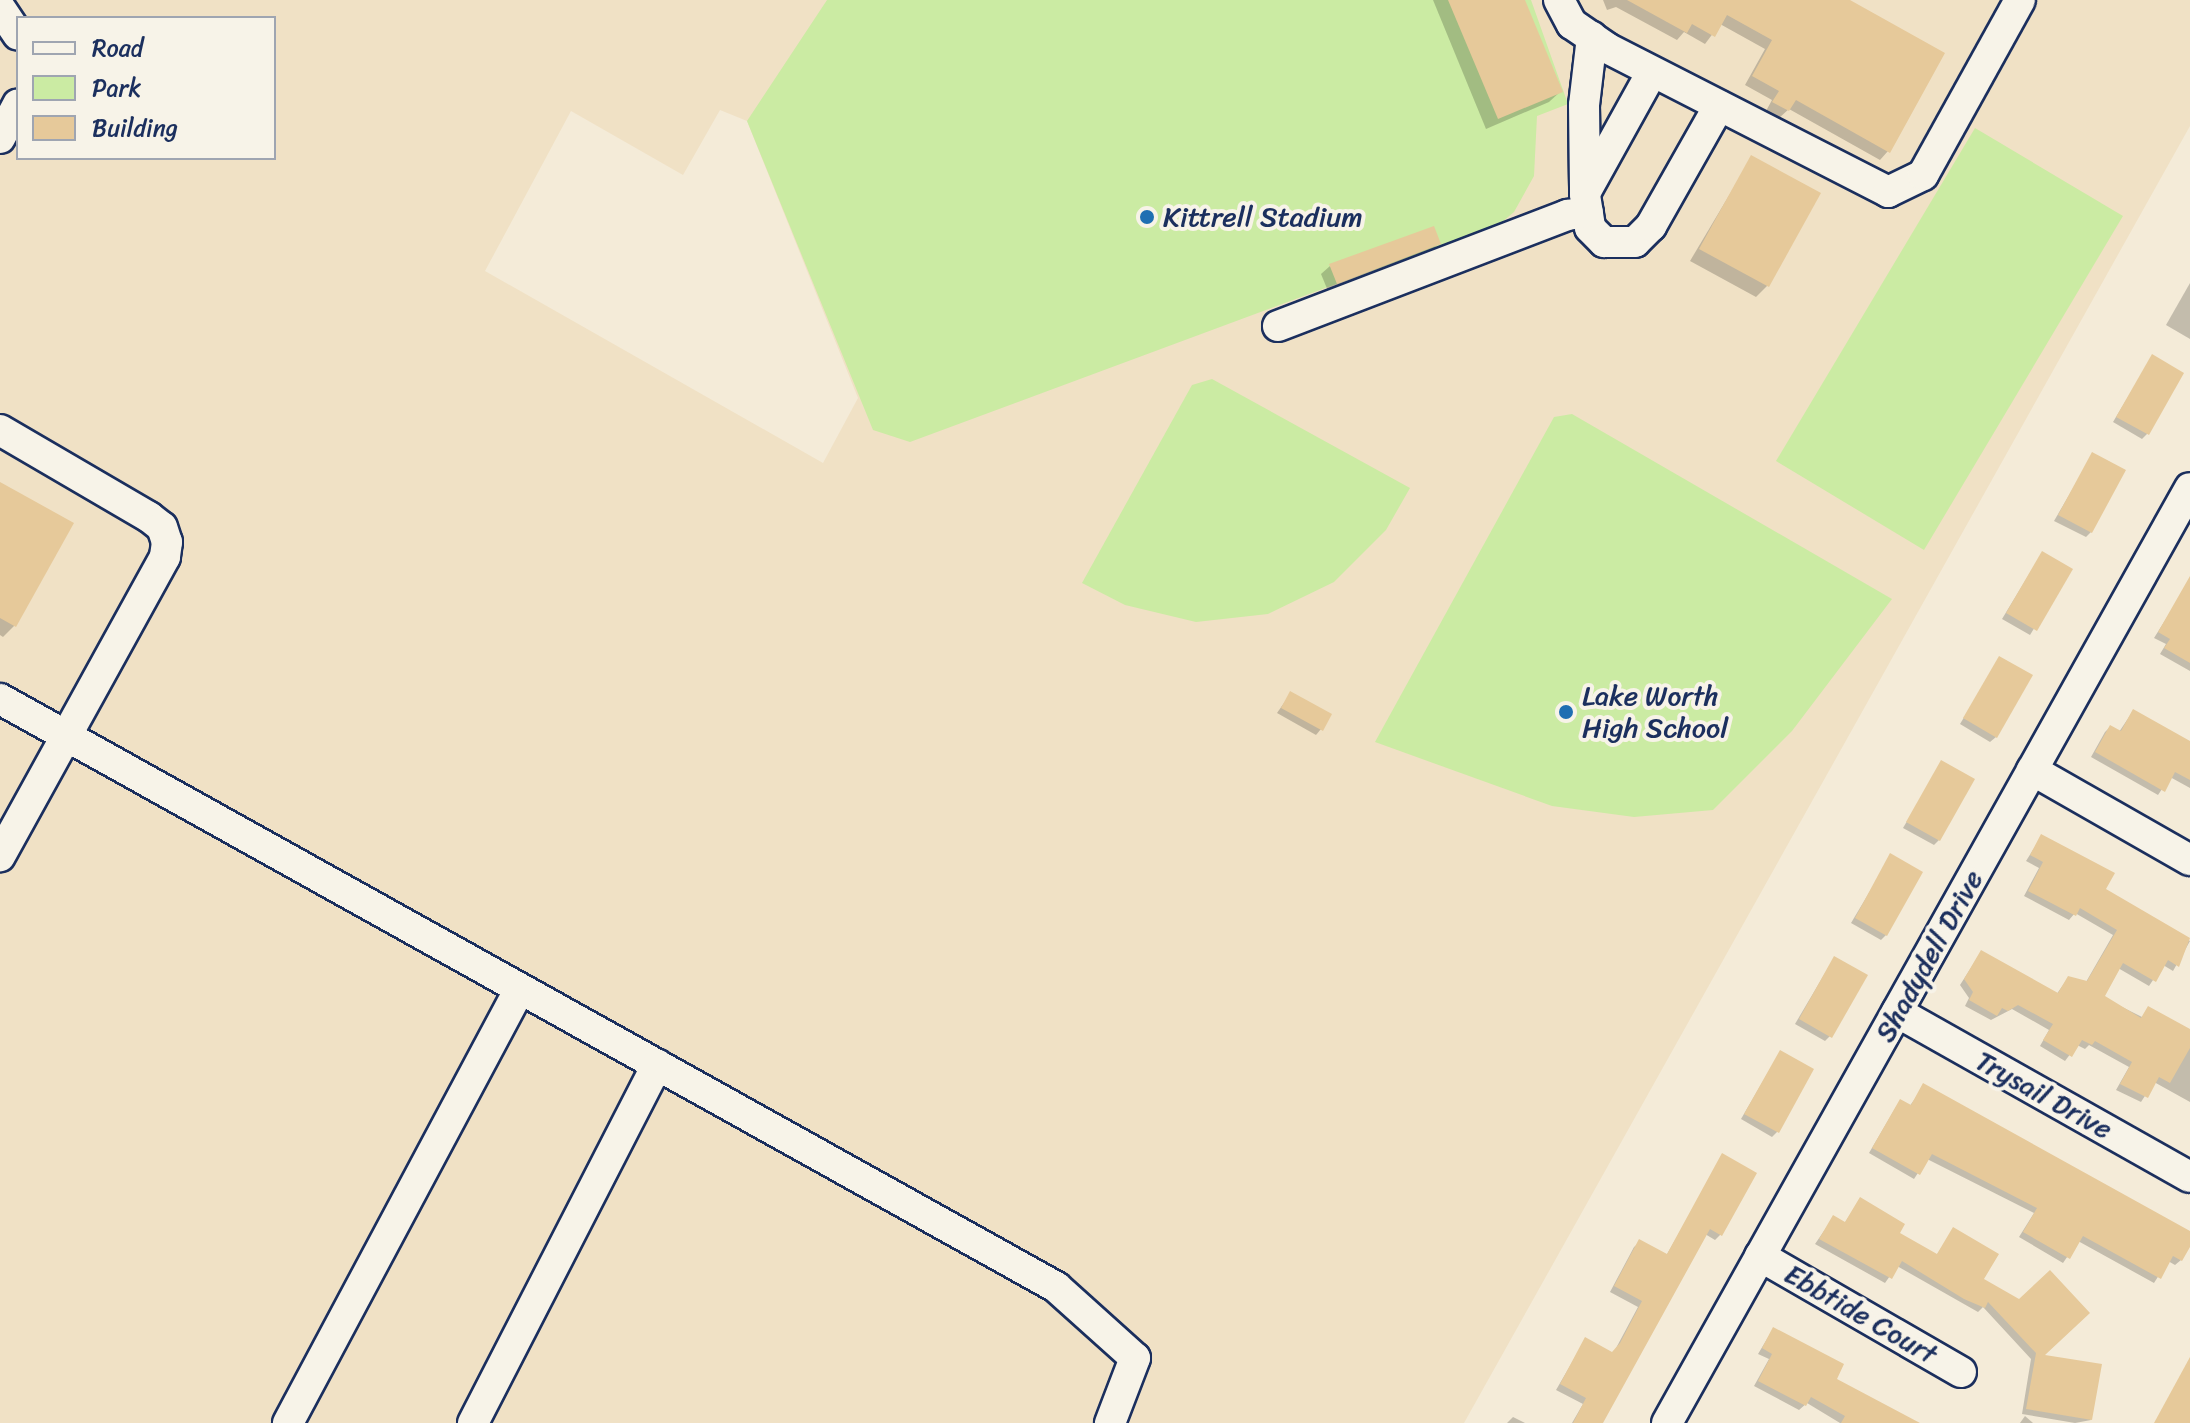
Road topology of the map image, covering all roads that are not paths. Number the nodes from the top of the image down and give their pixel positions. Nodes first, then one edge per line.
1 (1559, 0) edge
2 (2020, 0) edge
3 (0, 8) edge
4 (16, 32) edge
5 (1592, 37) junction
6 (1652, 72) junction
7 (1719, 106) junction
8 (16, 108) edge
9 (0, 138) edge
10 (1586, 203) junction
11 (1278, 326) dead end
12 (0, 430) edge
13 (2190, 488) edge
14 (2178, 537) edge
15 (0, 699) edge
16 (66, 735) junction
17 (2032, 770) junction
18 (0, 856) edge
19 (2190, 860) edge
20 (520, 989) junction
21 (1897, 1012) junction
22 (657, 1065) junction
23 (2190, 1177) edge
24 (1760, 1256) junction
25 (1961, 1372) dead end
26 (288, 1423) edge
27 (473, 1423) edge
28 (1110, 1423) edge
29 (1667, 1423) edge

1 - 5 street
2 - 7 street
3 - 4 street
5 - 6 street
5 - 10 street
6 - 7 street
6 - 10 street
7 - 10 street
8 - 9 street
10 - 11 street
12 - 16 street
13 - 14 street, Shadydell Drive
14 - 17 street, Shadydell Drive
15 - 16 street
16 - 18 street
16 - 20 street
17 - 19 street
17 - 21 street, Shadydell Drive
20 - 22 street
20 - 26 street
21 - 23 street, Trysail Drive
21 - 24 street, Shadydell Drive
22 - 27 street
22 - 28 street
24 - 25 street, Ebbtide Court
24 - 29 street, Shadydell Drive

